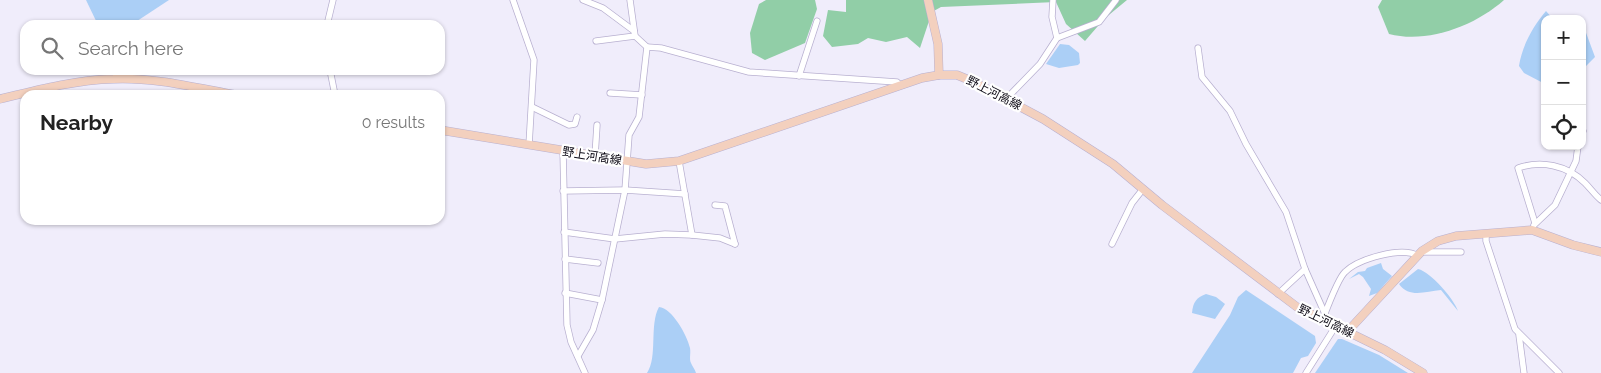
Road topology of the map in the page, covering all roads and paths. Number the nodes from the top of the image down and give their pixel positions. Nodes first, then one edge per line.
1 (333, 0) edge
2 (513, 0) edge
3 (583, 0) edge
4 (630, 0) edge
5 (928, 0) edge
6 (1053, 0) edge
7 (1116, 0) edge
8 (327, 20) edge
9 (817, 21) dead end
10 (634, 33) junction
11 (1057, 38) junction
12 (596, 41) dead end
13 (647, 47) junction
14 (1198, 48) dead end
15 (331, 75) edge
16 (939, 75) junction
17 (799, 76) junction
18 (900, 86) junction
19 (37, 90) edge
20 (206, 90) edge
21 (334, 90) edge
22 (610, 93) dead end
23 (20, 94) edge
24 (642, 95) junction
25 (0, 99) edge
26 (1006, 99) junction
27 (532, 107) junction
28 (577, 117) dead end
29 (597, 125) dead end
30 (445, 131) edge
31 (529, 145) junction
32 (1577, 150) edge
33 (563, 151) junction
34 (595, 156) junction
35 (626, 161) junction
36 (678, 161) junction
37 (1571, 173) junction
38 (1143, 189) junction
39 (625, 190) junction
40 (564, 191) junction
41 (685, 194) junction
42 (1601, 200) edge
43 (715, 205) dead end
44 (1533, 226) junction
45 (564, 232) junction
46 (1486, 234) junction
47 (692, 235) junction
48 (615, 239) junction
49 (1112, 244) dead end
50 (1461, 252) dead end
51 (1601, 252) edge
52 (1419, 254) junction
53 (565, 259) junction
54 (598, 263) dead end
55 (1305, 270) junction
56 (565, 293) junction
57 (1278, 294) junction
58 (602, 300) junction
59 (1324, 318) junction
60 (1335, 327) junction
61 (1347, 332) junction
62 (1519, 335) junction
63 (578, 356) junction
64 (585, 373) edge
65 (1306, 373) edge
66 (1423, 373) edge
67 (1524, 373) edge
68 (1558, 373) edge

1 - 8 street
2 - 27 street
3 - 10 street
4 - 10 street
5 - 16 main road
6 - 11 street
7 - 11 street
9 - 17 street
10 - 12 street
10 - 13 street
11 - 26 street
13 - 17 street
13 - 24 street
14 - 55 street
15 - 21 street
16 - 18 main road, 野上河高線
16 - 26 main road, 野上河高線
17 - 18 street
18 - 36 main road, 野上河高線
19 - 20 main road
22 - 24 street
23 - 25 main road
24 - 35 street
26 - 38 main road, 野上河高線
27 - 28 street
27 - 31 street
29 - 34 street
30 - 31 main road, 野上河高線
31 - 33 main road, 野上河高線
32 - 37 street
33 - 34 main road, 野上河高線
33 - 40 street
34 - 35 main road, 野上河高線
35 - 36 main road, 野上河高線
35 - 39 street
36 - 41 street
37 - 42 street
37 - 44 street
37 - 44 street
38 - 49 street
38 - 57 main road, 野上河高線
39 - 40 street
39 - 41 street
39 - 48 street
40 - 45 street
41 - 47 street
43 - 47 street
44 - 46 main road
44 - 51 main road
45 - 48 street
45 - 53 street
46 - 52 main road
46 - 62 street
47 - 48 street
48 - 58 street
50 - 52 street
52 - 59 street
52 - 61 main road
53 - 54 street
53 - 56 street
55 - 57 street
55 - 59 street
56 - 58 street
56 - 63 street
57 - 59 main road, 野上河高線
58 - 63 street
59 - 60 main road, 野上河高線
60 - 61 main road, 野上河高線
60 - 65 street
61 - 66 main road, 野上河高線
62 - 67 street
62 - 68 street
63 - 64 street

